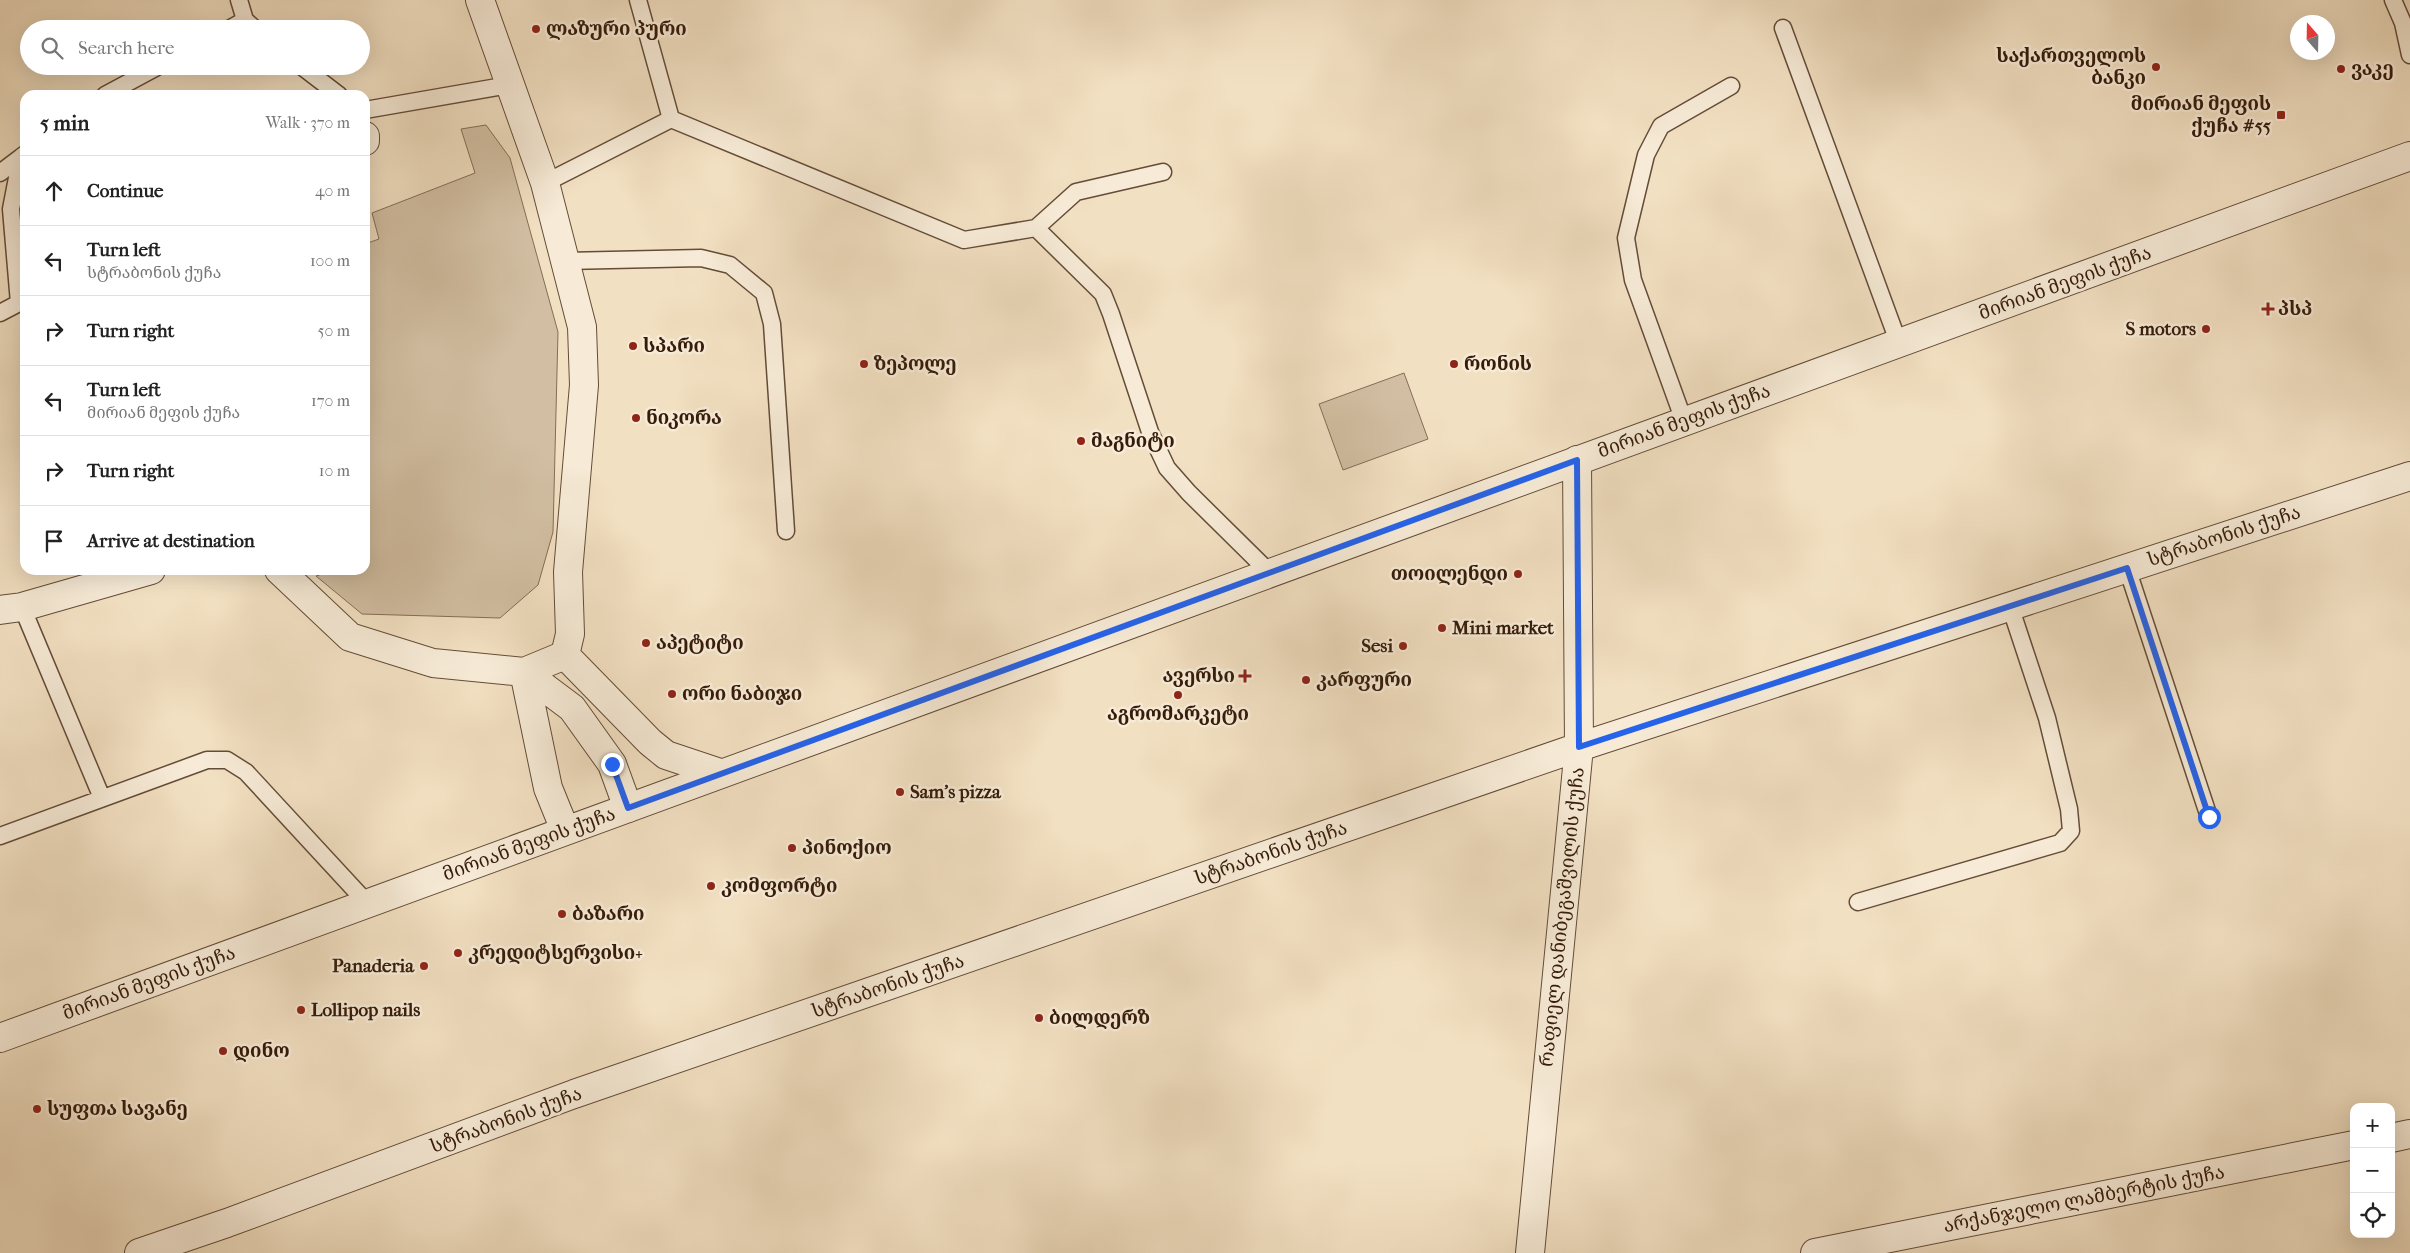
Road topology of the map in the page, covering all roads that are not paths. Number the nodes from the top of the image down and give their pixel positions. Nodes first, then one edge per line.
1 (238, 0) edge
2 (480, 0) edge
3 (638, 0) edge
4 (2393, 0) edge
5 (248, 20) edge
6 (2407, 22) edge
7 (1783, 28) dead end
8 (2410, 55) edge
9 (142, 75) edge
10 (313, 75) edge
11 (509, 85) junction
12 (1730, 86) dead end
13 (114, 90) edge
14 (332, 90) edge
15 (370, 109) edge
16 (671, 119) junction
17 (2410, 156) edge
18 (20, 158) edge
19 (20, 169) edge
20 (1163, 172) dead end
21 (0, 173) edge
22 (545, 183) junction
23 (1036, 228) junction
24 (565, 261) junction
25 (20, 286) edge
26 (20, 304) edge
27 (0, 312) edge
28 (1899, 344) junction
29 (1684, 421) junction
30 (1577, 460) junction
31 (2410, 476) edge
32 (786, 531) dead end
33 (2127, 568) junction
34 (1270, 572) junction
35 (133, 575) edge
36 (284, 575) edge
37 (2010, 606) junction
38 (11, 608) edge
39 (565, 655) junction
40 (524, 672) junction
41 (1579, 747) junction
42 (720, 774) junction
43 (102, 798) junction
44 (628, 808) junction
45 (2209, 817) dead end
46 (565, 830) junction
47 (0, 836) edge
48 (1858, 902) dead end
49 (367, 903) junction
50 (0, 1038) edge
51 (2410, 1134) edge
52 (2395, 1137) edge
53 (2350, 1146) edge
54 (139, 1253) edge
55 (1530, 1253) edge
56 (1815, 1253) edge

1 - 5 lane
2 - 11 street
3 - 16 lane
4 - 6 lane
6 - 8 lane
7 - 28 lane
9 - 13 lane
10 - 14 lane
11 - 15 lane
11 - 22 street
12 - 29 lane
16 - 22 lane
16 - 23 lane
17 - 28 street, მირიან მეფის ქუჩა
18 - 21 lane
19 - 25 lane
20 - 23 lane
22 - 24 street
23 - 34 lane
24 - 32 lane
24 - 39 street
26 - 27 lane
28 - 29 street, მირიან მეფის ქუჩა
29 - 30 street, მირიან მეფის ქუჩა
30 - 34 street, მირიან მეფის ქუჩა
30 - 41 street, რაფიელ დანიბეგაშვილის ქუჩა
31 - 33 street, სტრაბონის ქუჩა
33 - 37 street, სტრაბონის ქუჩა
33 - 45 lane
34 - 42 street, მირიან მეფის ქუჩა
35 - 38 street
36 - 40 street
37 - 41 street, სტრაბონის ქუჩა
37 - 48 lane
38 - 43 lane
39 - 40 street
39 - 42 street
40 - 44 street
40 - 46 street
41 - 54 street, სტრაბონის ქუჩა
41 - 55 street, რაფიელ დანიბეგაშვილის ქუჩა
42 - 44 street, მირიან მეფის ქუჩა
43 - 47 lane
43 - 49 lane
44 - 46 street, მირიან მეფის ქუჩა
46 - 49 street, მირიან მეფის ქუჩა
49 - 50 street, მირიან მეფის ქუჩა
51 - 52 street
53 - 56 street, არქანჯელო ლამბერტის ქუჩა

